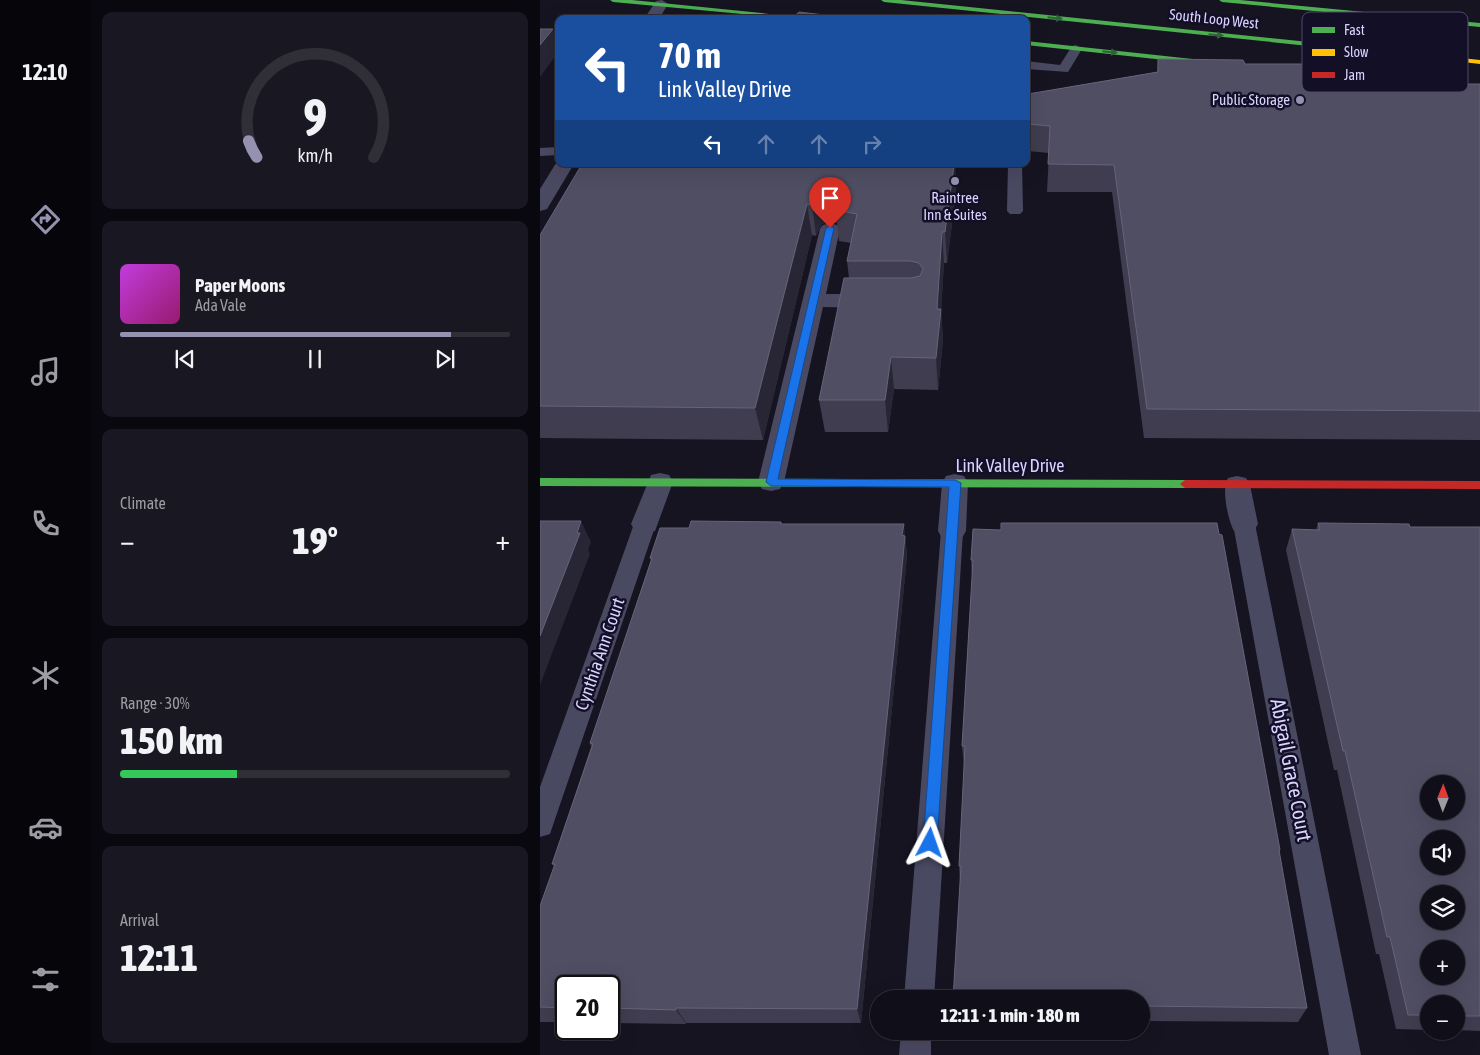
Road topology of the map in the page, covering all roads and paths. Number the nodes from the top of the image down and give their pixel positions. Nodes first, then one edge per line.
1 (613, 0) edge
2 (884, 0) edge
3 (1222, 0) edge
4 (660, 4) junction
5 (1346, 12) edge
6 (654, 15) edge
7 (775, 15) edge
8 (1028, 15) edge
9 (1030, 15) edge
10 (1030, 43) edge
11 (1302, 43) edge
12 (1076, 49) junction
13 (1224, 65) edge
14 (1030, 66) edge
15 (555, 151) edge
16 (540, 152) edge
17 (563, 167) edge
18 (1015, 167) edge
19 (540, 205) edge
20 (1015, 211) dead end
21 (830, 228) dead end
22 (814, 300) junction
23 (893, 301) edge
24 (540, 482) edge
25 (660, 482) junction
26 (771, 482) junction
27 (955, 483) junction
28 (1237, 485) junction
29 (1480, 485) edge
30 (645, 524) joint
31 (1244, 524) joint
32 (952, 531) joint
33 (540, 825) edge
34 (920, 990) edge
35 (916, 1040) edge
36 (915, 1055) edge
37 (1345, 1055) edge

1 - 4 main road
2 -> 8 main road, South Loop West
3 - 5 main road, South Loop West
4 - 6 street
4 - 7 main road
9 -> 11 main road, South Loop West
10 - 12 main road
12 -> 13 main road
12 - 14 lane
15 - 16 lane
17 - 19 street
18 - 20 lane
21 - 22 street
22 - 23 street
22 - 26 street
24 - 25 main road, Link Valley Drive
25 - 26 main road, Link Valley Drive
25 - 30 street, Cynthia Ann Court
26 - 27 main road, Link Valley Drive
27 - 28 main road, Link Valley Drive
27 - 32 street
28 - 29 main road, Link Valley Drive
28 - 31 street, Abigail Grace Court
30 - 33 lane, Cynthia Ann Court
31 - 37 lane, Abigail Grace Court
32 - 34 lane
35 - 36 lane

